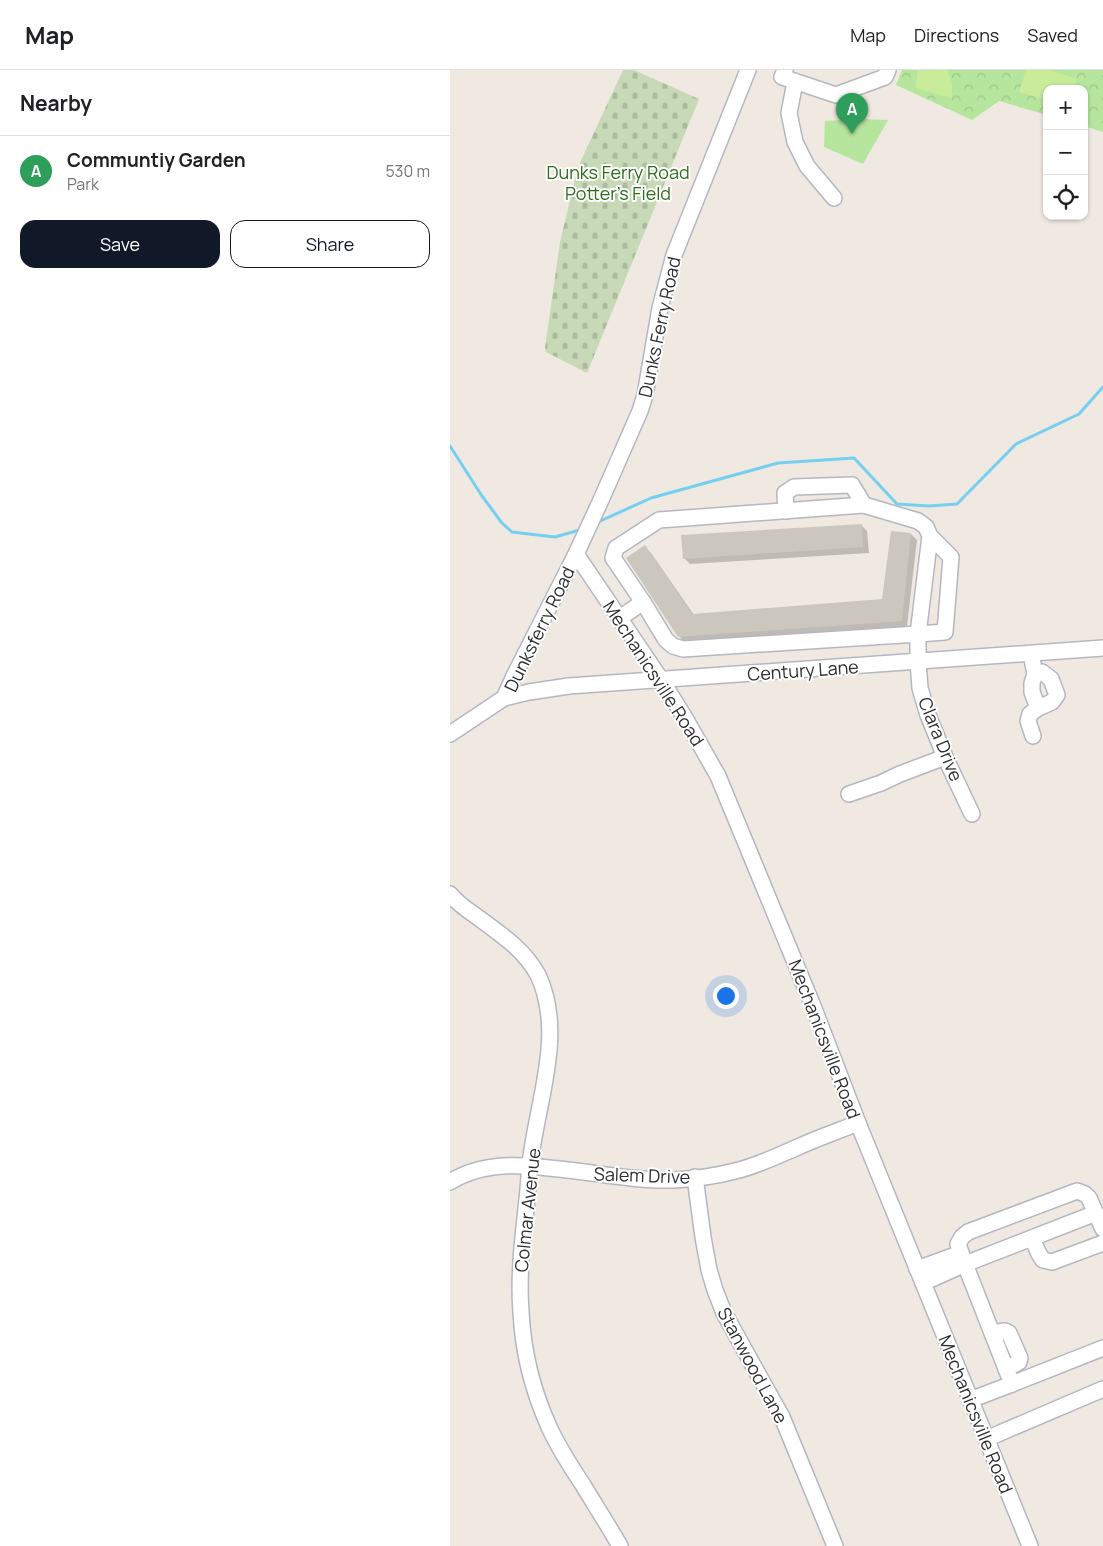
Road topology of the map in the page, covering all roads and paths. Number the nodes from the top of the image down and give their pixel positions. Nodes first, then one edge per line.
1 (748, 70) edge
2 (785, 70) edge
3 (888, 70) edge
4 (796, 82) junction
5 (834, 198) dead end
6 (601, 500) joint
7 (864, 505) junction
8 (786, 511) junction
9 (930, 536) junction
10 (579, 547) junction
11 (643, 602) junction
12 (620, 618) junction
13 (918, 634) junction
14 (1103, 648) edge
15 (1031, 654) junction
16 (918, 662) junction
17 (1035, 674) junction
18 (662, 680) junction
19 (504, 698) junction
20 (1038, 708) junction
21 (450, 734) edge
22 (1033, 736) dead end
23 (945, 757) junction
24 (849, 794) dead end
25 (972, 814) dead end
26 (450, 894) edge
27 (858, 1123) junction
28 (530, 1166) junction
29 (695, 1177) junction
30 (450, 1182) edge
31 (1096, 1213) junction
32 (1103, 1229) edge
33 (1032, 1238) junction
34 (1103, 1243) edge
35 (963, 1258) junction
36 (920, 1276) junction
37 (1103, 1348) edge
38 (1012, 1384) junction
39 (1103, 1389) edge
40 (970, 1400) junction
41 (986, 1439) junction
42 (620, 1546) edge
43 (835, 1546) edge
44 (1030, 1546) edge

1 - 6 street, Dunks Ferry Road
2 - 4 street
3 - 4 street
4 - 5 street
6 - 10 street, Dunksferry Road
7 - 8 street
7 - 8 street
7 - 9 street
8 - 11 street
9 - 13 street, Clara Drive
9 - 13 street
10 - 12 street, Mechanicsville Road
10 - 19 street, Dunksferry Road
11 - 12 street
11 - 13 street
12 - 18 street, Mechanicsville Road
13 - 16 street, Clara Drive
14 - 15 street, Century Lane
15 - 16 street, Century Lane
15 - 17 street
16 - 18 street, Century Lane
16 - 23 street, Clara Drive
17 - 20 street
17 - 20 street
18 - 19 street, Century Lane
18 - 27 street, Mechanicsville Road
19 - 21 street, Dunksferry Road
20 - 22 street
23 - 24 street
23 - 25 street, Clara Drive
26 - 28 street, Colmar Avenue
27 - 29 street, Salem Drive
27 - 36 street, Mechanicsville Road
28 - 29 street, Salem Drive
28 - 30 street, Salem Drive
28 - 42 street, Colmar Avenue
29 - 43 street, Stanwood Lane
31 - 32 street
31 - 33 street
31 - 35 street
33 - 34 street
33 - 35 street
35 - 36 street
35 - 38 street
36 - 40 street, Mechanicsville Road
37 - 38 street
38 - 40 street
39 - 41 street
40 - 41 street, Mechanicsville Road
41 - 44 street, Mechanicsville Road

